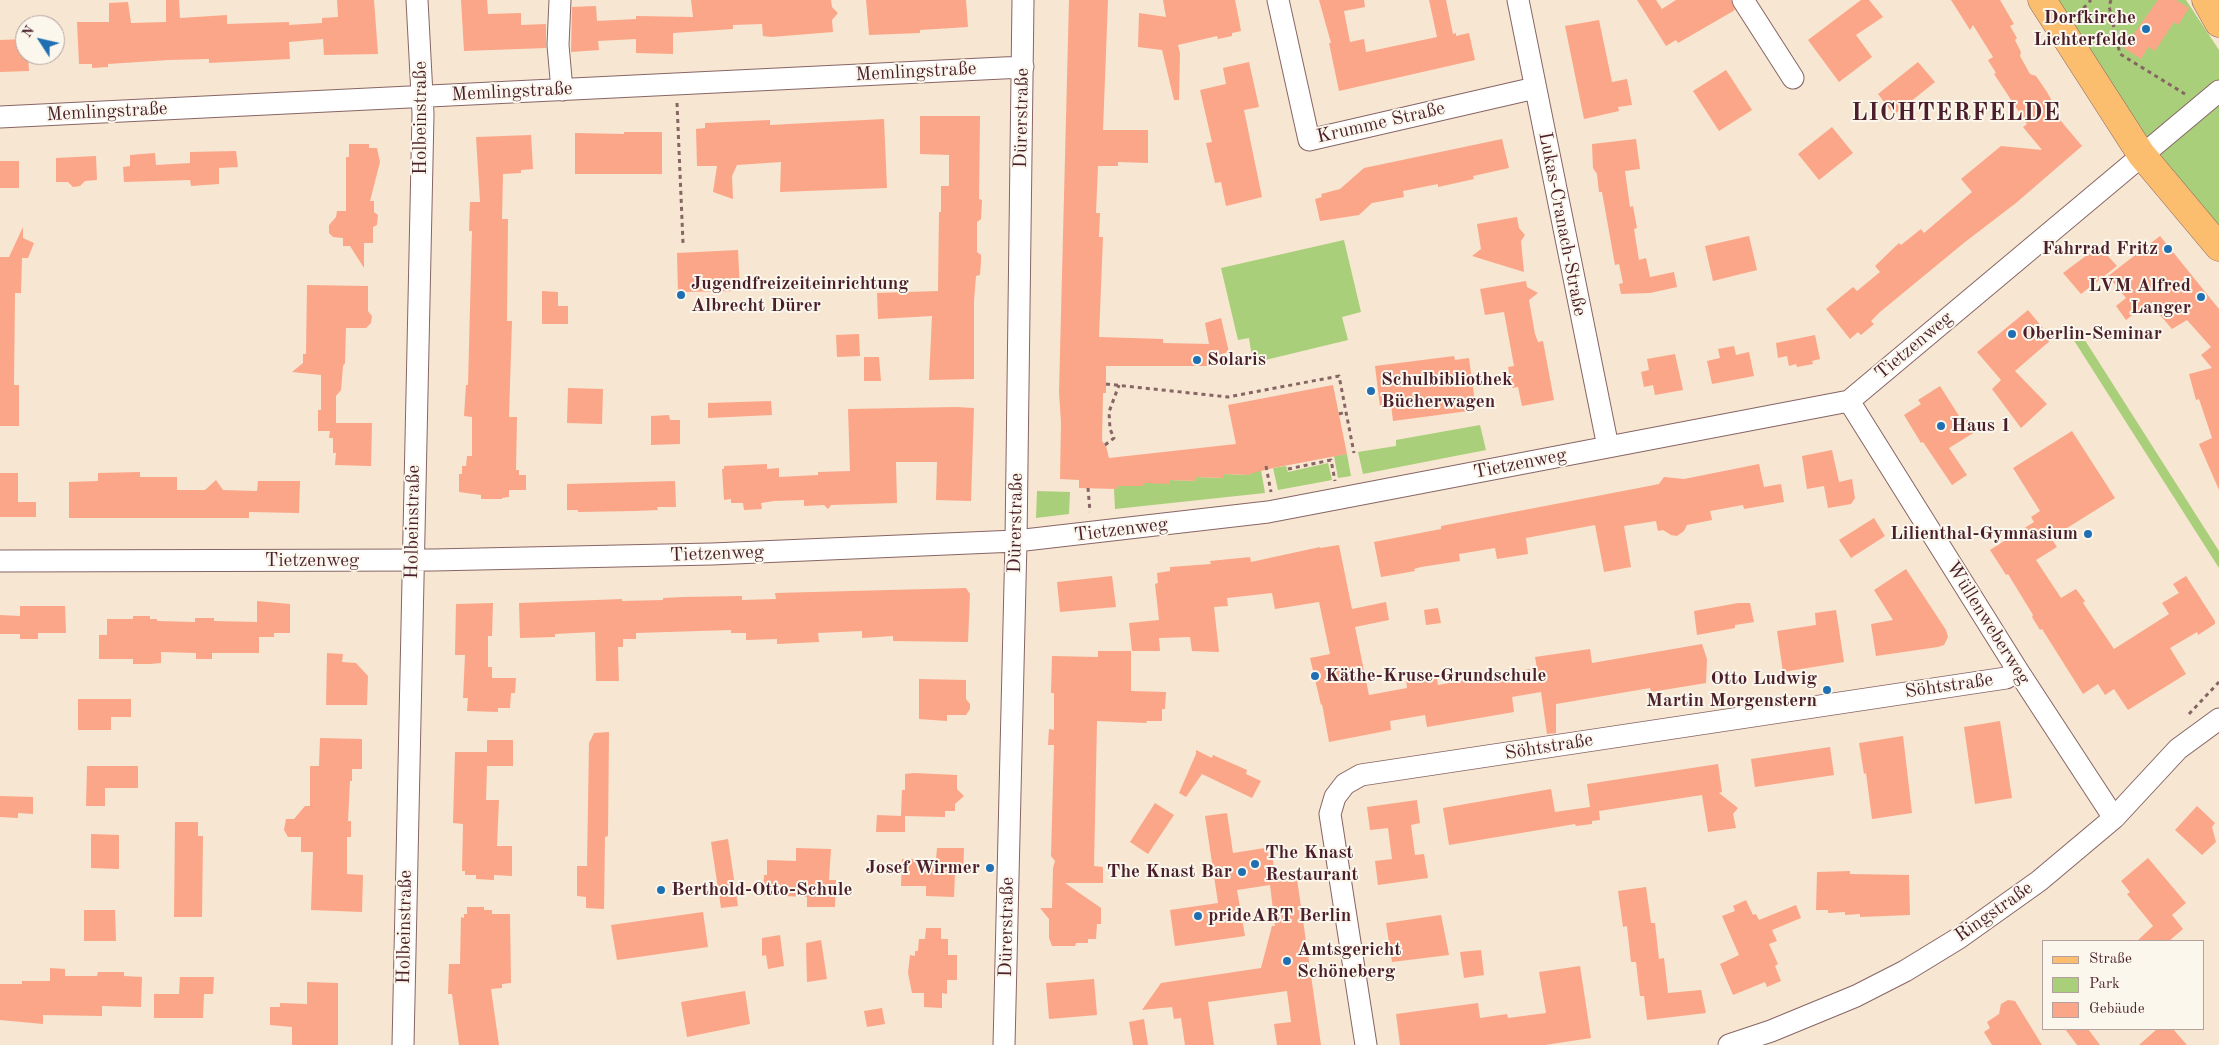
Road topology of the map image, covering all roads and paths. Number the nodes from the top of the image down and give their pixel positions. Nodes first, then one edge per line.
1 (417, 0) edge
2 (560, 0) edge
3 (1023, 0) edge
4 (1278, 0) edge
5 (1518, 0) edge
6 (1742, 0) edge
7 (2042, 0) edge
8 (2111, 0) edge
9 (2206, 0) edge
10 (2219, 23) edge
11 (1023, 67) junction
12 (1793, 78) dead end
13 (1535, 88) junction
14 (562, 90) junction
15 (2219, 91) edge
16 (423, 96) junction
17 (676, 103) dead end
18 (2202, 104) junction
19 (0, 118) edge
20 (2142, 154) junction
21 (683, 243) dead end
22 (2219, 247) edge
23 (1106, 384) dead end
24 (1119, 385) junction
25 (1849, 401) junction
26 (1346, 412) junction
27 (1339, 414) dead end
28 (1105, 445) dead end
29 (1608, 447) junction
30 (1354, 453) dead end
31 (1266, 466) dead end
32 (1288, 469) dead end
33 (1334, 476) dead end
34 (1088, 488) dead end
35 (1272, 494) dead end
36 (1091, 514) dead end
37 (1016, 541) junction
38 (412, 560) junction
39 (0, 561) edge
40 (2018, 671) junction
41 (2219, 682) edge
42 (2186, 717) dead end
43 (2219, 719) edge
44 (2114, 818) junction
45 (403, 1045) edge
46 (1004, 1045) edge
47 (1366, 1045) edge
48 (1729, 1045) edge

1 - 16 street, Holbeinstraße
2 - 14 street
3 - 11 street, Dürerstraße
4 - 13 street, Krumme Straße
5 - 13 street, Lukas-Cranach-Straße
6 - 12 street
7 - 20 main road
8 - 18 path
9 - 10 main road
11 - 14 street, Memlingstraße
11 - 37 street, Dürerstraße
13 - 29 street, Lukas-Cranach-Straße
14 - 16 street, Memlingstraße
15 - 18 street, Tietzenweg
16 - 19 street, Memlingstraße
16 - 38 street, Holbeinstraße
17 - 21 path
18 - 20 street, Tietzenweg
20 - 22 main road
20 - 25 street, Tietzenweg
23 - 24 path
24 - 26 path
24 - 28 path
25 - 29 street, Tietzenweg
25 - 40 street, Wüllenweberweg
26 - 27 path
26 - 30 path
29 - 37 street, Tietzenweg
31 - 35 path
32 - 33 path
34 - 36 path
37 - 38 street, Tietzenweg
37 - 46 street, Dürerstraße
38 - 39 street, Tietzenweg
38 - 45 street, Holbeinstraße
40 - 44 street, Wüllenweberweg
40 - 47 street, Söhtstraße
41 - 42 path
43 - 44 street, Ringstraße
44 - 48 street, Ringstraße

